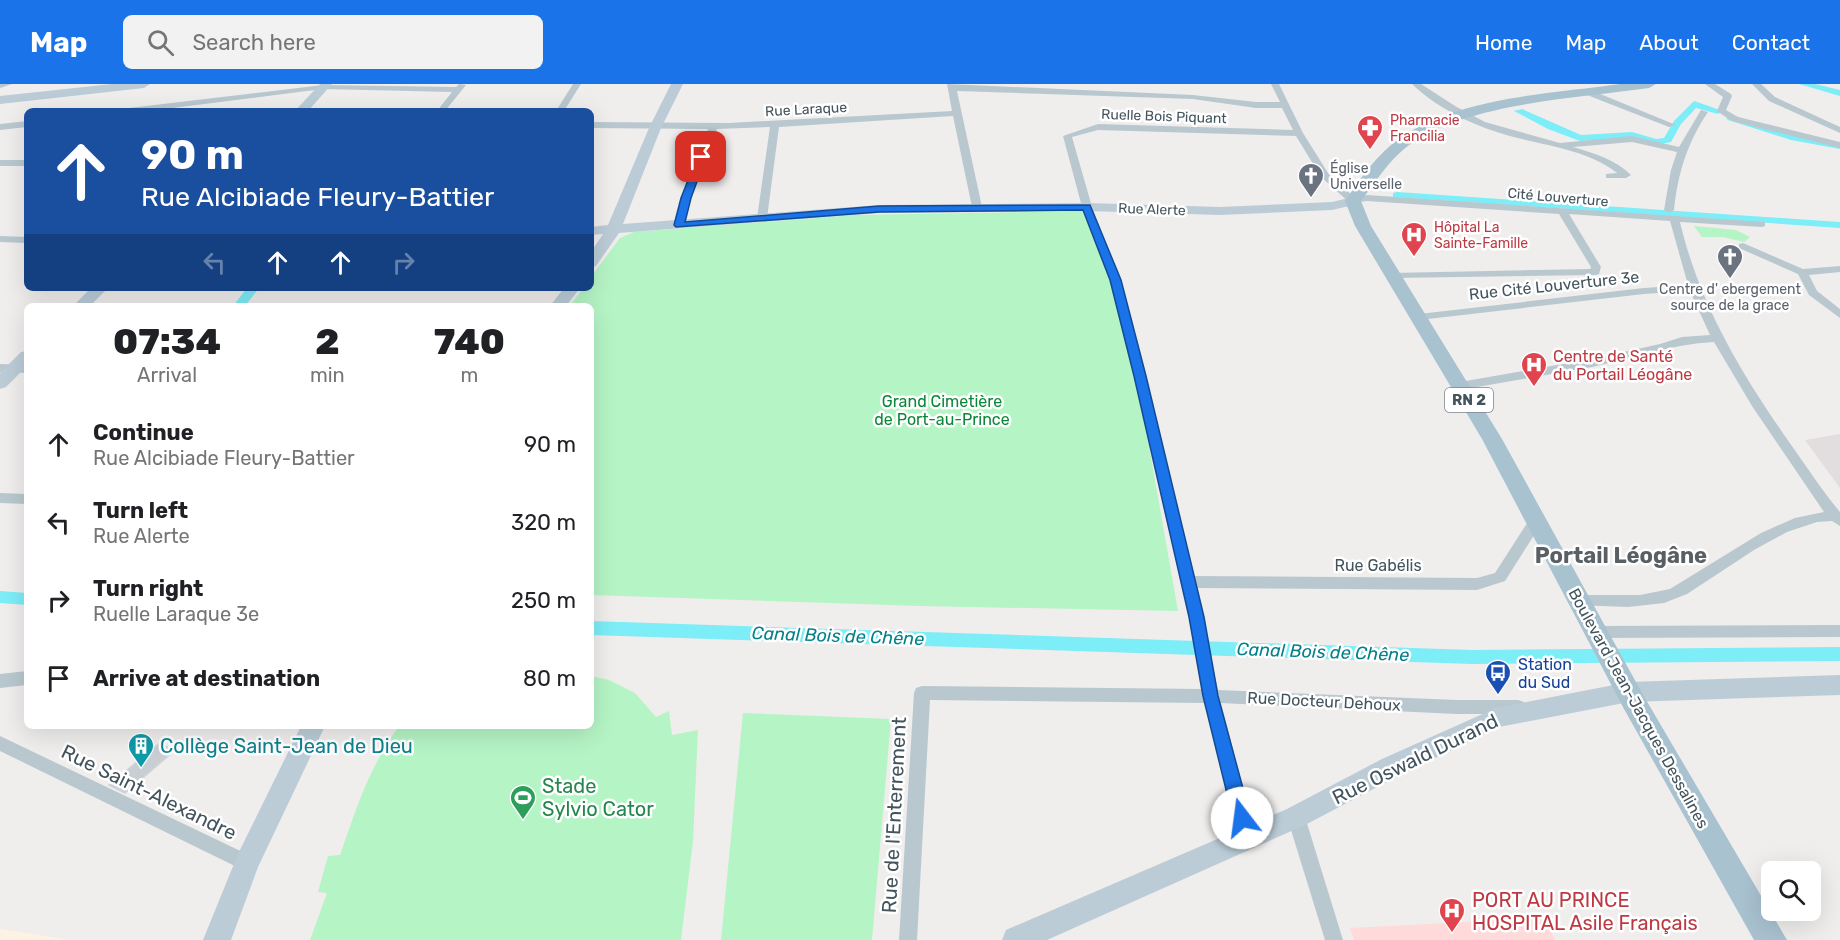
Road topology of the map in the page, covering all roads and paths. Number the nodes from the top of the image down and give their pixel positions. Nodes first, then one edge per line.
1 (8, 84) edge
2 (144, 84) edge
3 (577, 84) edge
4 (677, 84) edge
5 (1275, 84) edge
6 (1416, 84) edge
7 (1649, 84) edge
8 (1709, 84) edge
9 (1756, 84) edge
10 (0, 86) edge
11 (325, 86) edge
12 (951, 86) edge
13 (460, 87) edge
14 (1588, 90) edge
15 (0, 100) edge
16 (208, 103) junction
17 (1285, 105) junction
18 (159, 108) edge
19 (204, 108) edge
20 (304, 108) edge
21 (443, 108) edge
22 (562, 108) edge
23 (1704, 112) dead end
24 (958, 113) junction
25 (1462, 113) junction
26 (24, 124) edge
27 (775, 124) junction
28 (594, 125) edge
29 (1672, 125) dead end
30 (0, 127) edge
31 (713, 127) junction
32 (655, 128) junction
33 (1840, 130) edge
34 (1299, 134) junction
35 (1840, 145) edge
36 (1556, 146) junction
37 (1682, 150) junction
38 (0, 163) edge
39 (24, 163) edge
40 (1609, 176) dead end
41 (1353, 201) junction
42 (977, 207) junction
43 (1087, 207) junction
44 (1563, 211) junction
45 (1672, 214) junction
46 (762, 218) junction
47 (1762, 224) dead end
48 (679, 225) junction
49 (594, 231) edge
50 (613, 231) junction
51 (0, 239) edge
52 (24, 240) edge
53 (1743, 246) dead end
54 (594, 259) edge
55 (1840, 269) edge
56 (1802, 272) junction
57 (1394, 275) junction
58 (1692, 288) junction
59 (97, 291) edge
60 (570, 291) edge
61 (84, 303) edge
62 (560, 303) edge
63 (1840, 315) edge
64 (1419, 317) junction
65 (1718, 338) junction
66 (14, 369) edge
67 (0, 383) edge
68 (1460, 386) junction
69 (0, 498) edge
70 (24, 499) edge
71 (1837, 518) edge
72 (1536, 521) junction
73 (1188, 582) junction
74 (1580, 601) junction
75 (1840, 631) edge
76 (1597, 633) junction
77 (24, 678) edge
78 (0, 681) edge
79 (1625, 685) junction
80 (1840, 685) edge
81 (922, 693) joint
82 (1210, 696) junction
83 (1546, 707) junction
84 (312, 729) edge
85 (0, 743) edge
86 (1296, 818) junction
87 (1247, 838) junction
88 (247, 863) junction
89 (217, 940) edge
90 (908, 940) edge
91 (1016, 940) edge
92 (1334, 940) edge
93 (1771, 940) edge

1 - 10 street
2 - 15 street
3 - 22 street
4 - 32 street
5 - 17 street
6 - 25 street
7 - 14 main road
8 - 35 street
9 - 33 street
11 - 13 street
11 - 16 street
11 - 20 street
12 - 17 street
12 - 24 street
13 - 21 street
14 - 25 main road
14 - 29 street
16 - 18 street
16 - 19 street
17 - 34 street
23 - 37 street
24 - 27 street, Rue Laraque
24 - 42 street
25 - 36 street
25 - 41 main road
26 - 30 street
27 - 31 street, Rue Laraque
27 - 46 street
28 - 32 street, Rue Laraque
31 - 32 street, Rue Laraque
31 - 48 street
32 - 50 street
34 - 41 street
34 - 43 street, Ruelle Bois Piquant
36 - 37 street
36 - 40 street
37 - 45 street
38 - 39 street
41 - 43 street, Rue Alerte
41 - 44 street, Cité Louverture
41 - 57 main road, Boulevard Jean-Jacques Dessalines / RN 2
42 - 43 street, Rue Alerte
42 - 46 street, Rue Alerte
43 - 73 street
44 - 45 street, Cité Louverture
44 - 57 street
45 - 47 street, Cité Louverture
45 - 58 street
46 - 48 street, Rue Alerte
48 - 50 street, Rue Alerte
49 - 50 street, Rue Alerte
50 - 54 street
51 - 52 street
53 - 56 street
55 - 56 street
56 - 63 street
57 - 64 main road, Boulevard Jean-Jacques Dessalines / RN 2
58 - 64 street, Rue Cité Louverture 3e
58 - 65 street
59 - 61 street
60 - 62 street
64 - 68 main road, Boulevard Jean-Jacques Dessalines / RN 2
65 - 68 street
65 - 71 street
66 - 67 street
68 - 72 main road, Boulevard Jean-Jacques Dessalines / RN 2
69 - 70 street
71 - 74 street
72 - 73 street, Rue Gabélis
72 - 74 main road, Boulevard Jean-Jacques Dessalines / RN 2
73 - 82 street
74 - 76 main road, Boulevard Jean-Jacques Dessalines / RN 2
75 - 76 street
76 - 79 main road, Boulevard Jean-Jacques Dessalines / RN 2
77 - 78 street
79 - 80 street, Rue Oswald Durand
79 - 83 street, Rue Oswald Durand
79 - 93 main road, Boulevard Jean-Jacques Dessalines / RN 2
81 - 82 street, Rue Docteur Dehoux
81 - 90 street, Rue de l'Enterrement
82 - 83 street, Rue Docteur Dehoux
82 - 87 street
83 - 86 street, Rue Oswald Durand
84 - 88 street
85 - 88 street, Rue Saint-Alexandre
86 - 87 street, Rue Oswald Durand
86 - 92 street
87 - 91 street, Rue Oswald Durand
88 - 89 street

